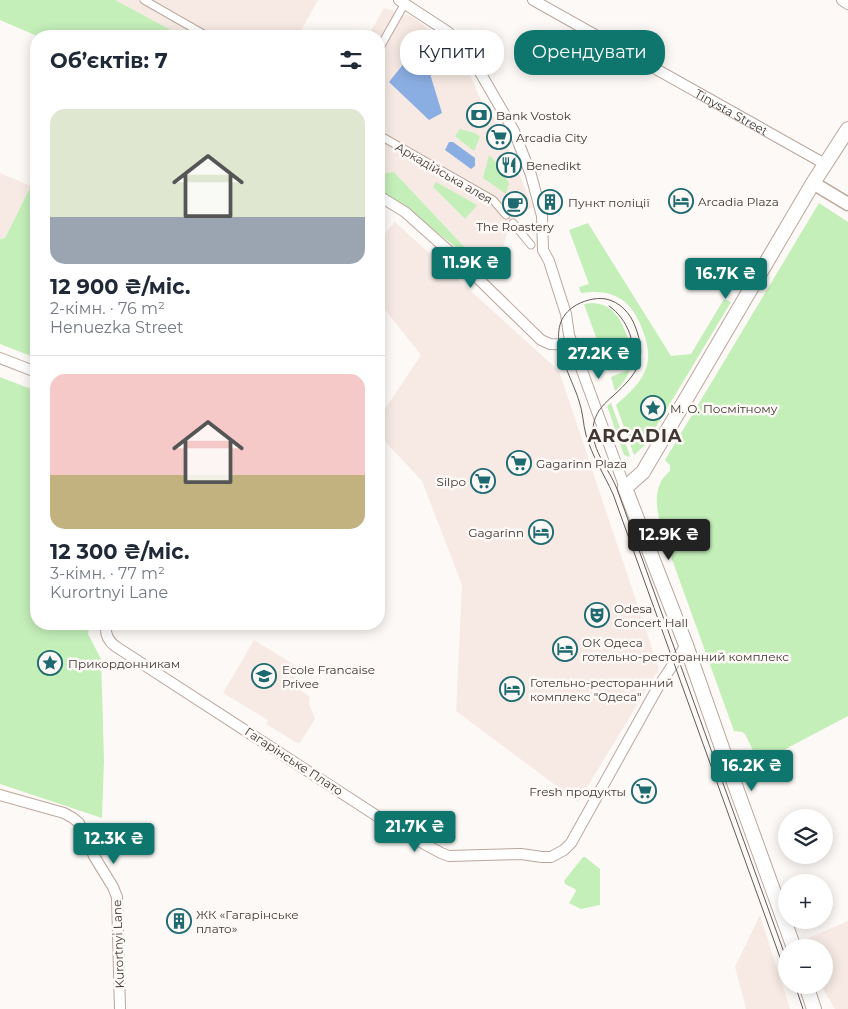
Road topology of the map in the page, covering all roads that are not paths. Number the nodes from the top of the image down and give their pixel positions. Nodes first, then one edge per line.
1 (144, 0) edge
2 (534, 0) edge
3 (842, 0) edge
4 (402, 1) edge
5 (848, 4) edge
6 (196, 30) edge
7 (385, 37) edge
8 (848, 130) edge
9 (385, 138) edge
10 (824, 164) junction
11 (813, 183) junction
12 (385, 200) edge
13 (848, 204) edge
14 (506, 215) dead end
15 (513, 223) dead end
16 (531, 245) dead end
17 (571, 340) junction
18 (0, 358) edge
19 (30, 370) edge
20 (625, 488) junction
21 (106, 630) edge
22 (686, 645) junction
23 (0, 795) edge
24 (791, 939) edge
25 (809, 994) edge
26 (120, 1009) edge
27 (814, 1009) edge

1 - 6 street
2 - 10 street, Tinysta Street
3 - 5 street
4 - 7 street
4 - 17 street
8 - 10 main road
9 - 14 street, Аркадійська алея
10 - 11 main road
11 - 13 street
11 - 20 main road
12 - 17 street
15 - 16 street
17 - 20 street
18 - 19 street
20 - 22 main road
21 - 22 street, Гагарінське Плато
22 - 24 main road
23 - 26 street, Kurortnyi Lane
25 - 27 main road

